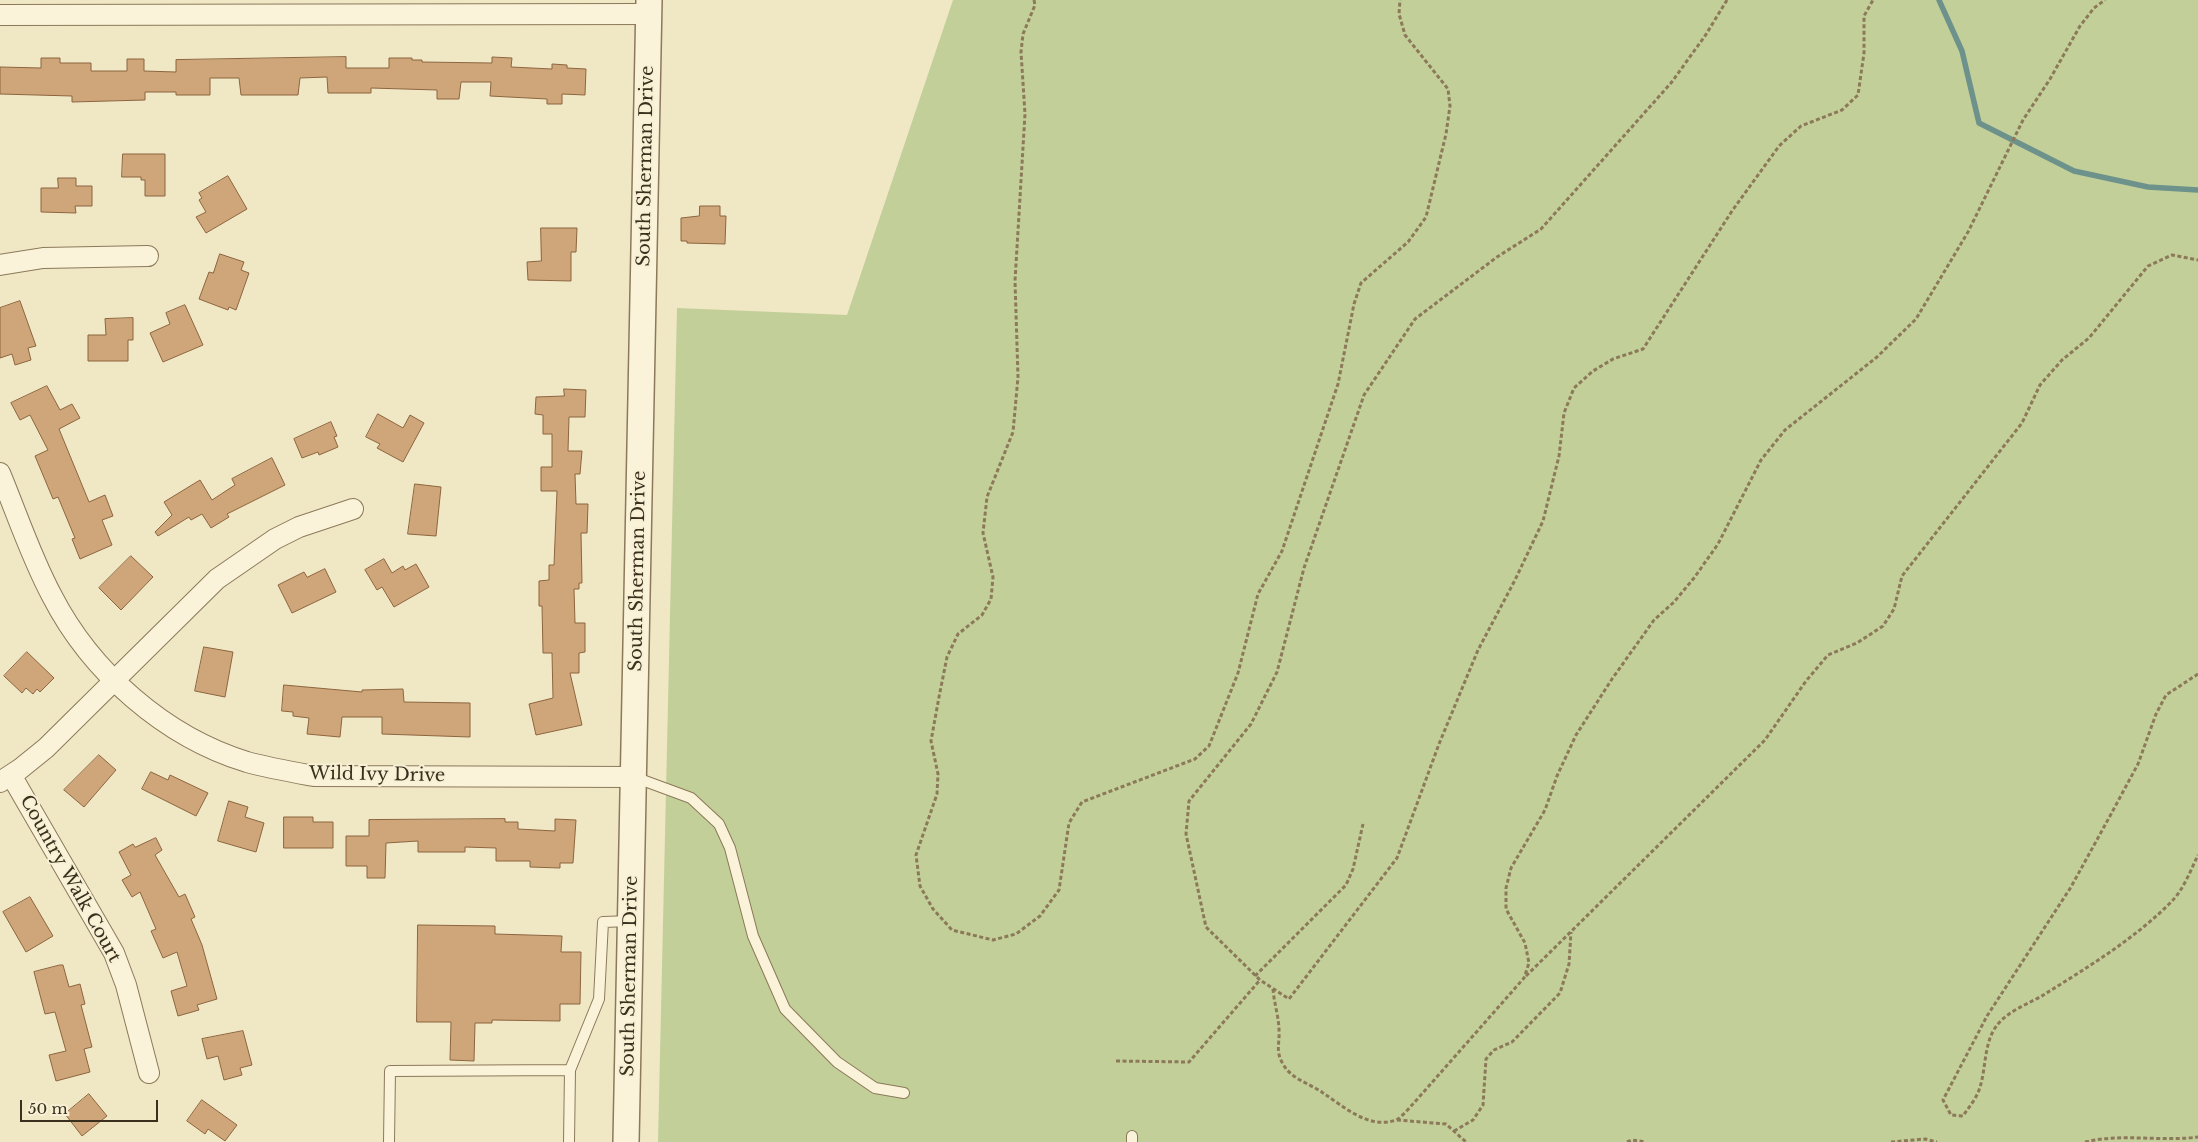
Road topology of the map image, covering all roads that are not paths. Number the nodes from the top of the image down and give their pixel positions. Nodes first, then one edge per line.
1 (649, 7) edge
2 (6, 10) edge
3 (148, 256) dead end
4 (0, 265) edge
5 (0, 473) edge
6 (353, 509) dead end
7 (114, 680) junction
8 (634, 776) junction
9 (6, 778) edge
10 (631, 921) junction
11 (570, 1070) junction
12 (149, 1073) dead end
13 (904, 1093) dead end
14 (389, 1142) edge
15 (569, 1142) edge
16 (626, 1142) edge

1 - 2 street
1 - 8 street, South Sherman Drive
3 - 4 street
5 - 7 street, Wild Ivy Drive
6 - 7 street
7 - 8 street, Wild Ivy Drive
7 - 9 street
8 - 10 street, South Sherman Drive
8 - 13 lane
9 - 12 street, Country Walk Court
10 - 11 lane
10 - 16 street, South Sherman Drive
11 - 14 lane
11 - 15 lane

